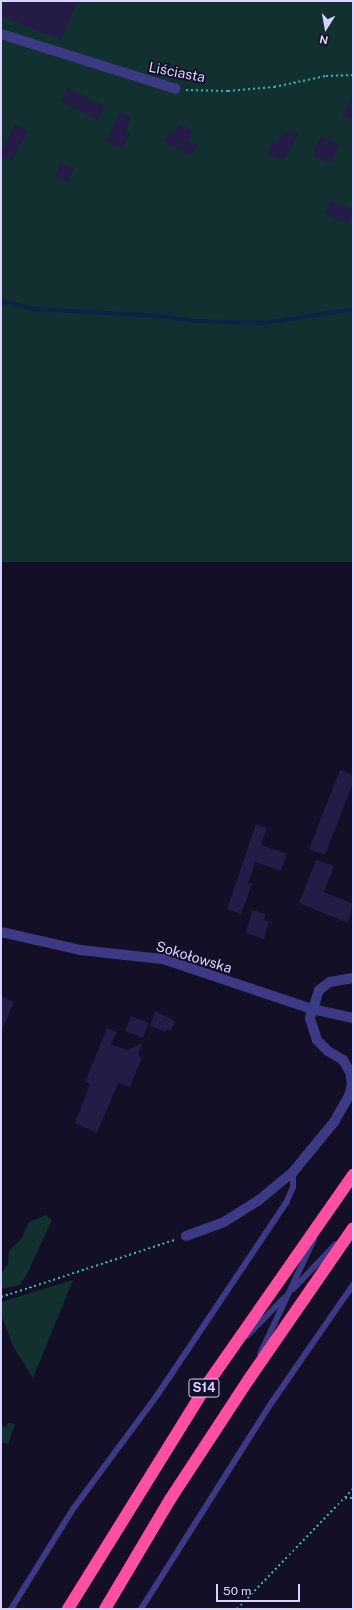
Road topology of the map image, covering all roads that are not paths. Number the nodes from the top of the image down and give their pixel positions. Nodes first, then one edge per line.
1 (1, 34) edge
2 (176, 89) road end
3 (1, 932) edge
4 (353, 978) edge
5 (312, 1009) junction
6 (353, 1018) edge
7 (292, 1172) junction
8 (353, 1175) edge
9 (329, 1208) junction
10 (353, 1227) edge
11 (186, 1236) road end
12 (353, 1285) edge
13 (289, 1293) junction
14 (222, 1362) junction
15 (248, 1379) junction
16 (11, 1609) edge
17 (68, 1609) edge
18 (105, 1609) edge
19 (141, 1609) edge

1 - 2 street, Liściasta
3 - 5 street, Sokołowska
4 - 5 street
5 - 6 street, Sokołowska
5 - 7 street
7 - 11 street
7 - 16 lane
8 - 9 highway, S14
9 - 13 lane
9 - 14 highway, S14
10 - 13 lane
10 - 15 highway, S14
12 - 19 lane
13 - 14 lane
13 - 15 lane
14 - 17 highway, S14
15 - 18 highway, S14

